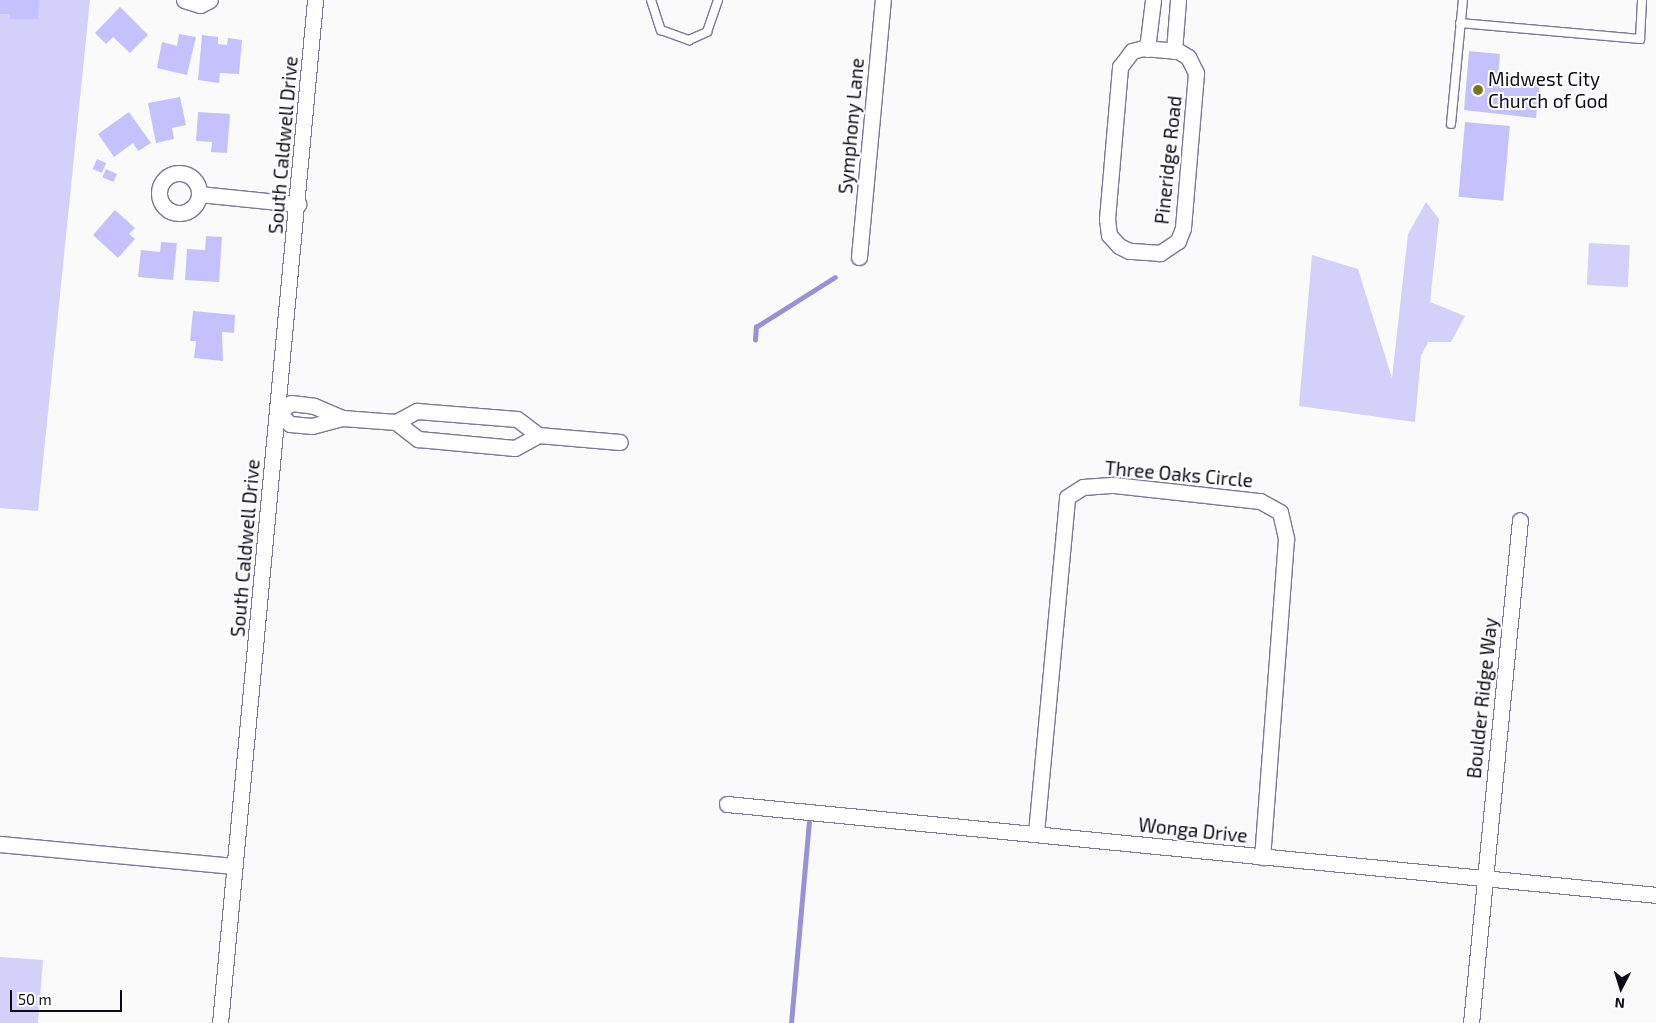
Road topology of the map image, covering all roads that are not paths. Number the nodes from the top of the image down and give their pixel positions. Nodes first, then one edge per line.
1 (184, 0) edge
2 (210, 0) edge
3 (315, 0) edge
4 (651, 0) edge
5 (718, 0) edge
6 (883, 0) edge
7 (1462, 0) edge
8 (1642, 0) edge
9 (1153, 1) edge
10 (1178, 2) edge
11 (1460, 23) junction
12 (1147, 48) junction
13 (1174, 51) junction
14 (1451, 124) dead end
15 (199, 194) dead end
16 (298, 204) junction
17 (859, 257) dead end
18 (314, 406) junction
19 (278, 414) junction
20 (342, 418) junction
21 (396, 422) junction
22 (312, 426) junction
23 (538, 435) junction
24 (620, 442) dead end
25 (1520, 520) dead end
26 (727, 804) dead end
27 (1036, 834) junction
28 (0, 844) edge
29 (1262, 857) junction
30 (234, 866) junction
31 (1483, 879) junction
32 (1656, 894) edge
33 (220, 1023) edge
34 (1471, 1023) edge

1 - 2 street
3 - 16 street, South Caldwell Drive
4 - 5 lane
6 - 17 street, Symphony Lane
7 - 11 lane
8 - 11 lane
9 - 10 street
9 - 12 street
10 - 13 street
11 - 14 lane
12 - 13 street
12 - 13 street, Pineridge Road
15 - 16 street
16 - 19 street, South Caldwell Drive
18 - 19 street
18 - 20 street
18 - 22 street
19 - 22 street
19 - 30 street, South Caldwell Drive
20 - 21 street
20 - 22 street
21 - 23 street
21 - 23 street
23 - 24 street
25 - 31 street, Boulder Ridge Way
26 - 27 street, Wonga Drive
27 - 29 street, Wonga Drive
27 - 29 street, Three Oaks Circle
28 - 30 street
29 - 31 street, Wonga Drive
30 - 33 street, South Caldwell Drive
31 - 32 street, Wonga Drive
31 - 34 street, Boulder Ridge Way

